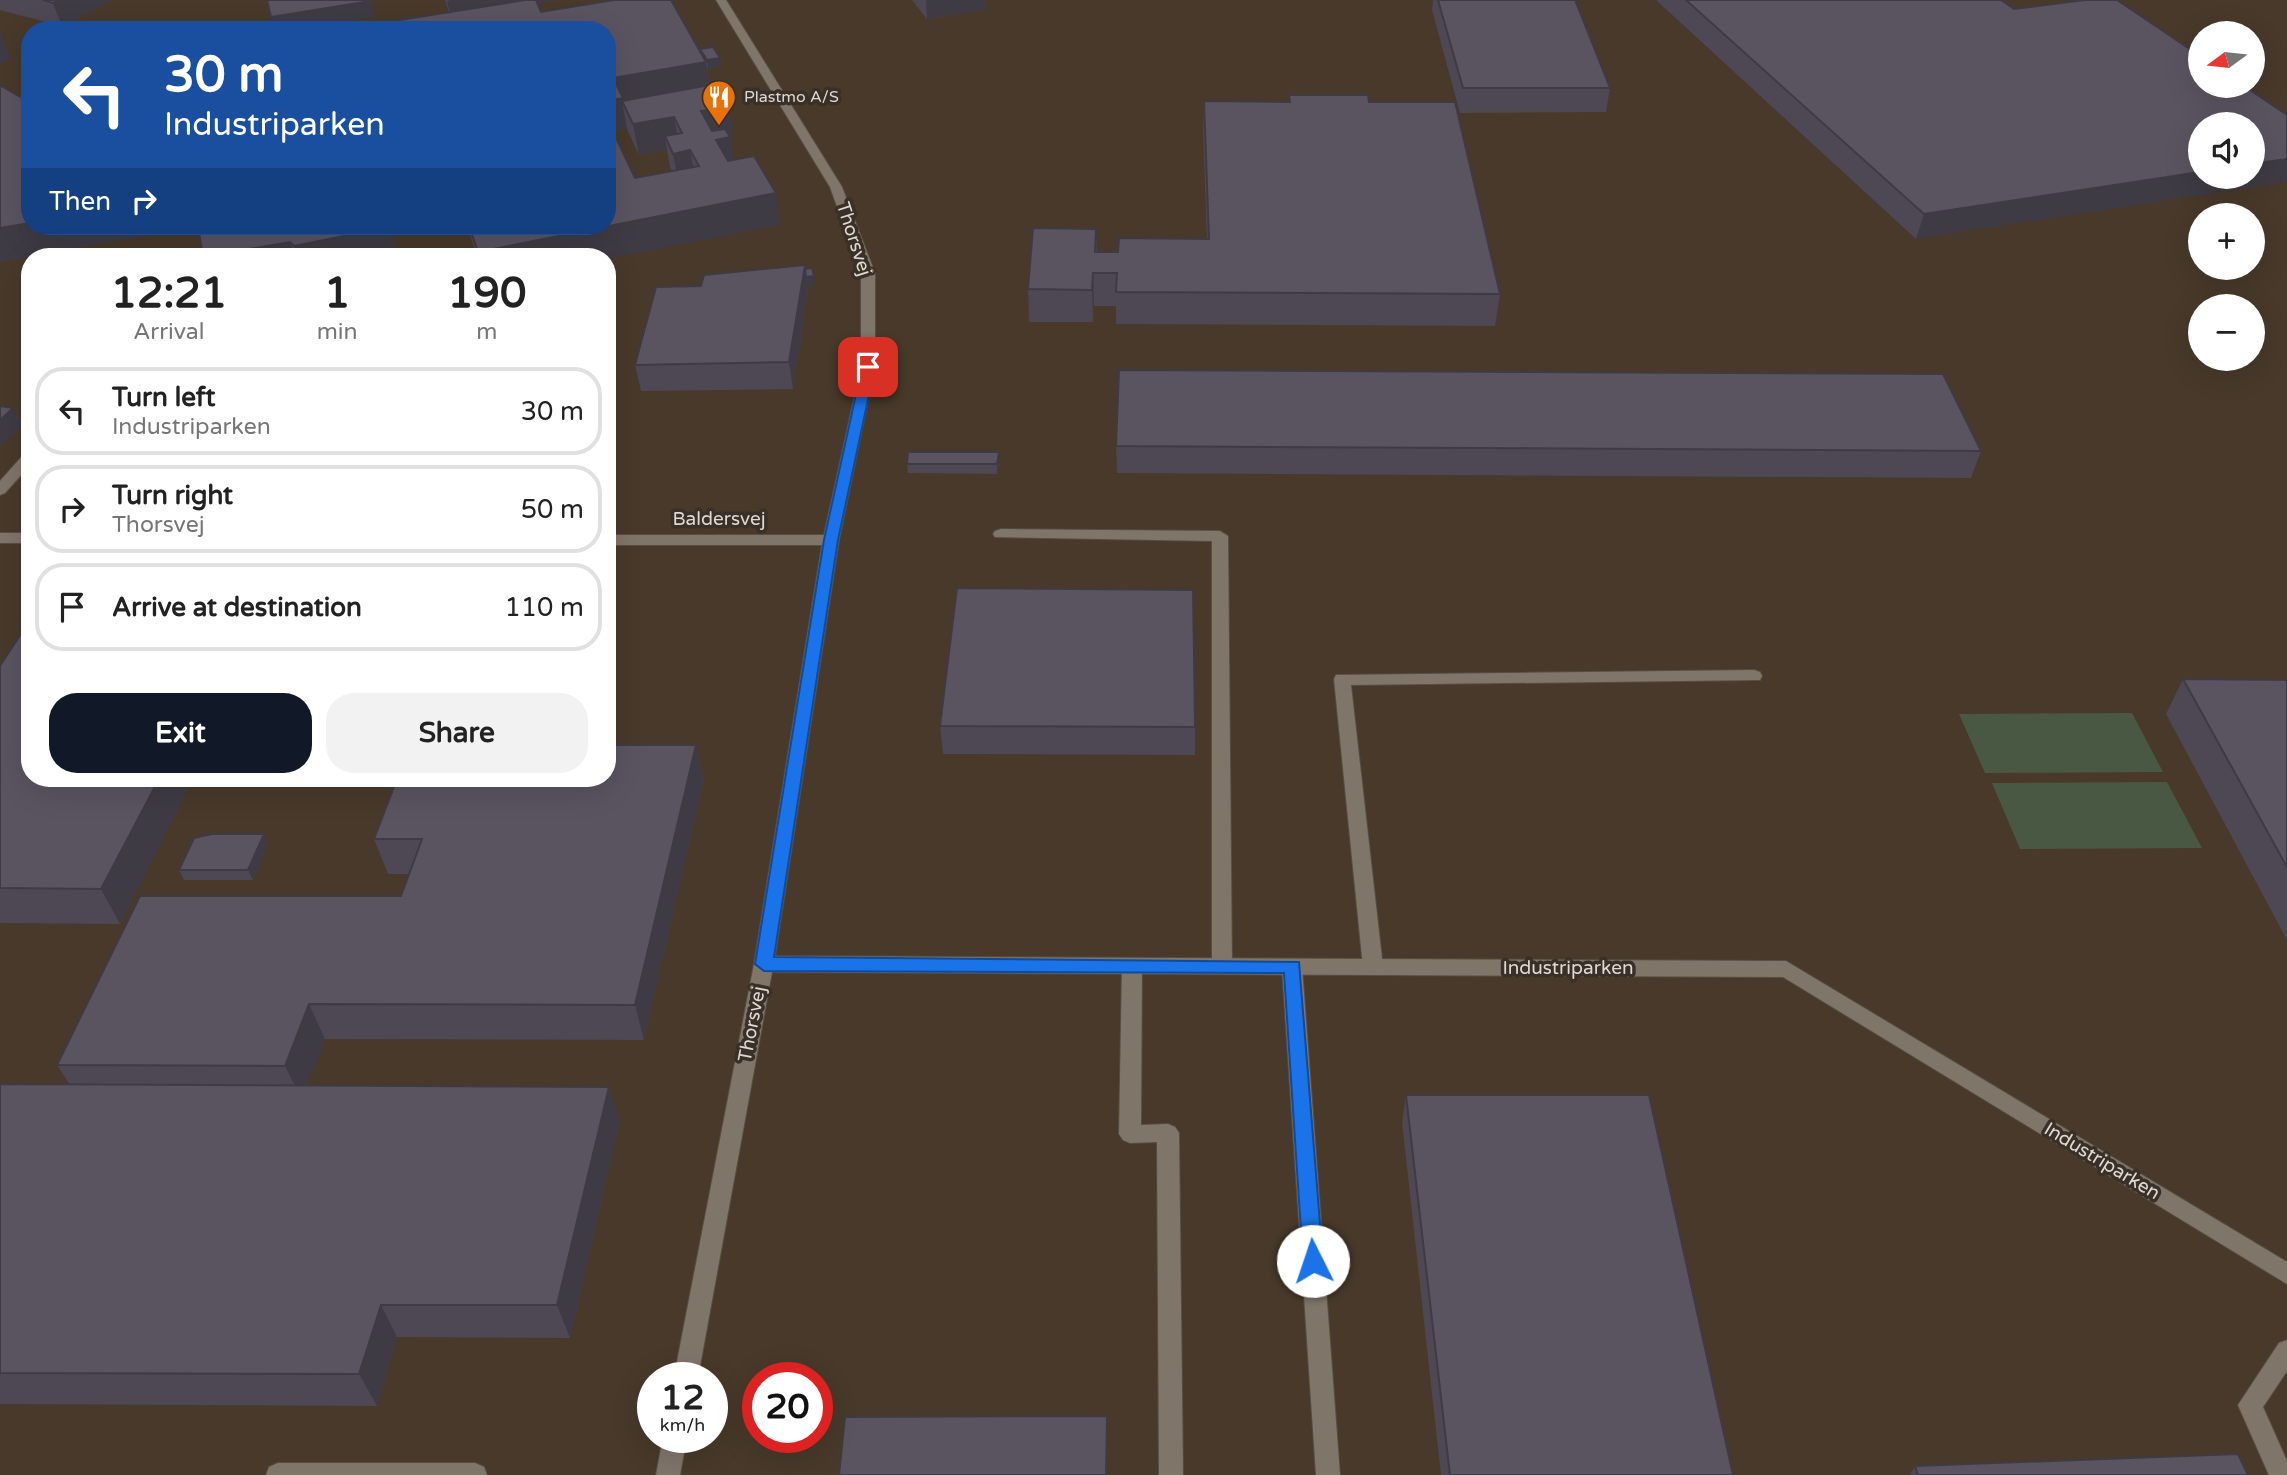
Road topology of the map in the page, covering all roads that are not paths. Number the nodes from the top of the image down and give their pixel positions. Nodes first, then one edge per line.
1 (721, 0) edge
2 (21, 466) edge
3 (0, 490) edge
4 (1001, 534) dead end
5 (0, 538) edge
6 (21, 538) edge
7 (616, 540) edge
8 (831, 540) junction
9 (1754, 676) dead end
10 (764, 964) junction
11 (1132, 965) junction
12 (1222, 966) junction
13 (1292, 967) junction
14 (1373, 967) junction
15 (2287, 1274) edge
16 (2287, 1351) edge
17 (689, 1362) edge
18 (672, 1453) edge
19 (278, 1475) edge
20 (475, 1475) edge
21 (668, 1475) edge
22 (1171, 1475) edge
23 (1328, 1475) edge
24 (2281, 1475) edge

1 - 8 street, Thorsvej
2 - 3 street
4 - 12 street
5 - 6 street
7 - 8 street, Baldersvej
8 - 10 street, Thorsvej
9 - 14 street
10 - 11 street, Industriparken
10 - 17 street, Thorsvej
11 - 12 street, Industriparken
11 - 22 street
12 - 13 street, Industriparken
13 - 14 street, Industriparken
13 - 23 street
14 - 15 street, Industriparken
16 - 24 street
18 - 21 street
19 - 20 street

